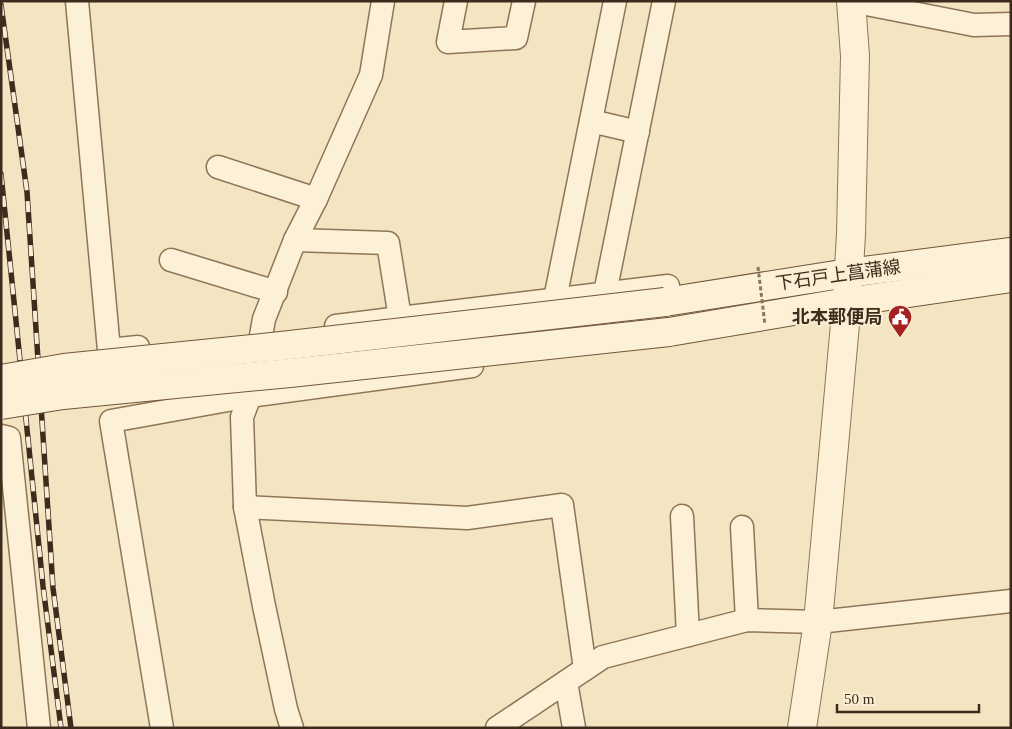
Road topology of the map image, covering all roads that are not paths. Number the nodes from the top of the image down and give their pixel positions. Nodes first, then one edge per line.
1 (77, 1) edge
2 (383, 1) edge
3 (456, 1) edge
4 (524, 1) edge
5 (615, 1) edge
6 (664, 1) edge
7 (851, 1) edge
8 (1011, 24) edge
9 (591, 121) junction
10 (638, 132) junction
11 (218, 167) dead end
12 (316, 199) junction
13 (296, 240) junction
14 (1011, 252) edge
15 (170, 260) dead end
16 (848, 273) junction
17 (1011, 278) edge
18 (276, 292) junction
19 (606, 293) junction
20 (666, 294) junction
21 (555, 300) junction
22 (847, 302) junction
23 (400, 318) junction
24 (756, 327) road end
25 (261, 335) junction
26 (1, 378) edge
27 (250, 396) junction
28 (1, 405) edge
29 (1, 436) edge
30 (245, 507) junction
31 (682, 516) dead end
32 (742, 527) dead end
33 (1011, 601) edge
34 (747, 620) junction
35 (818, 622) junction
36 (688, 635) junction
37 (585, 669) junction
38 (566, 682) junction
39 (39, 728) edge
40 (162, 728) edge
41 (292, 728) edge
42 (497, 728) edge
43 (574, 728) edge
44 (802, 728) edge

1 - 25 street
2 - 12 street
3 - 4 street
5 - 9 street
6 - 10 street
7 - 8 street
7 - 16 main road
9 - 10 street
9 - 21 street
10 - 19 street
11 - 12 street
12 - 13 street
13 - 18 street
13 - 23 street
14 - 16 main road, 下石戸上菖蒲線
15 - 18 street
16 - 20 main road, 下石戸上菖蒲線
16 - 22 main road
17 - 22 main road, 下石戸上菖蒲線
18 - 25 street
19 - 20 street
19 - 21 street
20 - 26 main road, 下石戸上菖蒲線, bridge
21 - 23 street
22 - 28 main road, 下石戸上菖蒲線, bridge
22 - 35 main road
23 - 25 street
24 - 27 street
25 - 27 street
27 - 30 street
27 - 40 street
29 - 39 street
30 - 37 street
30 - 41 street
31 - 36 street
32 - 34 street
33 - 35 street
34 - 35 street
34 - 36 street
35 - 44 main road
36 - 37 street
37 - 38 street
38 - 42 street
38 - 43 street

